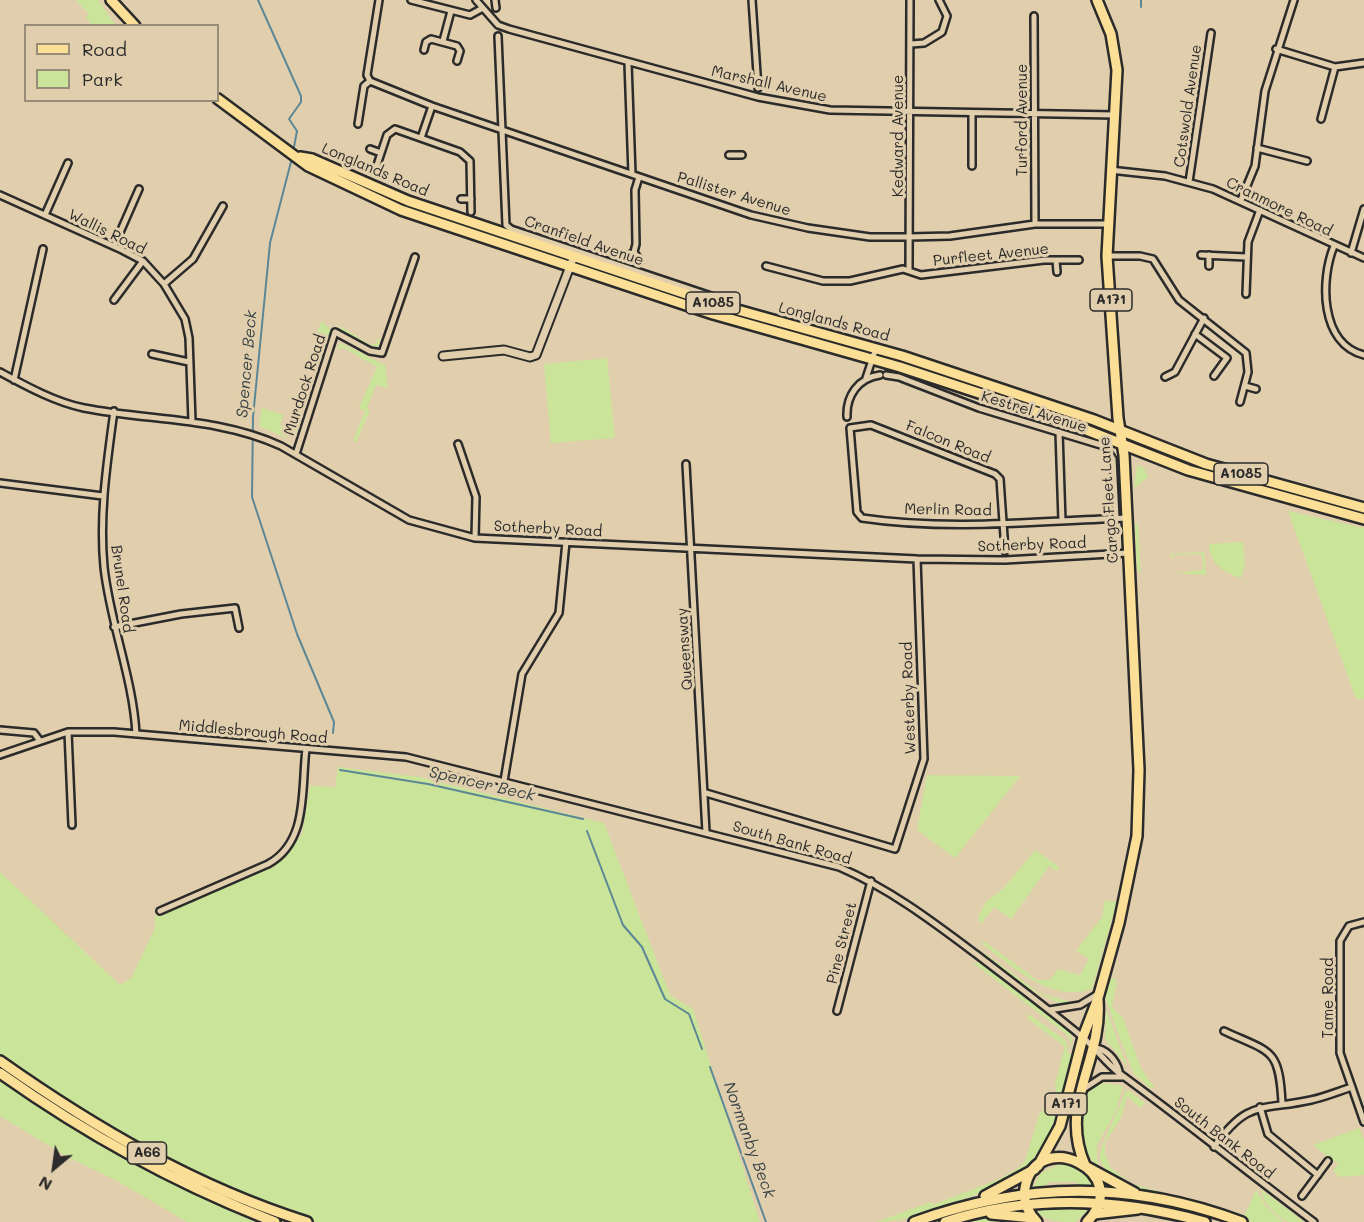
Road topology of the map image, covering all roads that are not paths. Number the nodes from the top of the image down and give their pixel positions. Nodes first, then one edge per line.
1 (111, 0) edge
2 (379, 0) edge
3 (411, 0) edge
4 (476, 0) edge
5 (495, 0) edge
6 (752, 0) edge
7 (910, 0) edge
8 (939, 0) edge
9 (1097, 0) edge
10 (1294, 0) edge
11 (496, 8) dead end
12 (481, 9) junction
13 (451, 11) junction
14 (1034, 16) dead end
15 (133, 24) edge
16 (1211, 33) dead end
17 (498, 36) dead end
18 (443, 41) junction
19 (911, 44) junction
20 (1276, 49) junction
21 (424, 50) dead end
22 (458, 61) dead end
23 (628, 63) junction
24 (1364, 63) edge
25 (1335, 67) junction
26 (370, 81) junction
27 (758, 88) dead end
28 (219, 100) edge
29 (432, 106) junction
30 (910, 113) junction
31 (972, 114) junction
32 (1034, 114) junction
33 (1115, 115) junction
34 (1321, 119) dead end
35 (358, 124) dead end
36 (502, 130) junction
37 (421, 138) junction
38 (1257, 148) junction
39 (370, 149) dead end
40 (381, 153) junction
41 (295, 154) junction
42 (729, 155) dead end
43 (742, 155) dead end
44 (1307, 161) dead end
45 (68, 162) dead end
46 (377, 165) dead end
47 (972, 166) dead end
48 (1110, 170) junction
49 (632, 174) junction
50 (639, 177) junction
51 (1189, 182) junction
52 (139, 189) dead end
53 (0, 195) edge
54 (461, 199) dead end
55 (471, 199) junction
56 (1242, 200) junction
57 (223, 206) dead end
58 (1364, 209) edge
59 (1260, 210) junction
60 (471, 212) dead end
61 (45, 215) junction
62 (1035, 224) junction
63 (1107, 224) junction
64 (909, 237) junction
65 (114, 246) junction
66 (1334, 246) junction
67 (43, 249) dead end
68 (634, 252) junction
69 (1351, 253) junction
70 (1201, 255) dead end
71 (1209, 255) junction
72 (574, 256) junction
73 (1107, 256) junction
74 (1246, 257) junction
75 (415, 258) dead end
76 (625, 258) dead end
77 (1364, 258) edge
78 (1056, 260) junction
79 (1079, 260) dead end
80 (143, 261) junction
81 (640, 261) dead end
82 (570, 266) junction
83 (766, 266) dead end
84 (1209, 266) dead end
85 (909, 272) junction
86 (1057, 272) dead end
87 (164, 284) junction
88 (1246, 294) dead end
89 (114, 300) dead end
90 (732, 303) dead end
91 (1204, 318) junction
92 (1195, 334) junction
93 (876, 348) junction
94 (152, 354) dead end
95 (1364, 355) edge
96 (442, 356) dead end
97 (189, 362) junction
98 (872, 363) junction
99 (0, 372) edge
100 (1214, 376) dead end
101 (1166, 377) dead end
102 (14, 380) junction
103 (864, 380) junction
104 (1245, 386) junction
105 (1256, 389) dead end
106 (1240, 402) dead end
107 (114, 411) junction
108 (847, 417) dead end
109 (192, 421) junction
110 (850, 428) joint
111 (1120, 430) junction
112 (1059, 432) junction
113 (458, 444) dead end
114 (1122, 444) junction
115 (296, 454) junction
116 (686, 464) dead end
117 (0, 483) edge
118 (103, 496) junction
119 (1364, 508) edge
120 (1116, 518) junction
121 (1127, 518) junction
122 (1364, 519) edge
123 (1062, 521) junction
124 (1003, 523) junction
125 (475, 538) junction
126 (566, 542) junction
127 (691, 548) junction
128 (1005, 551) dead end
129 (1128, 553) junction
130 (917, 560) junction
131 (114, 627) junction
132 (239, 628) dead end
133 (0, 730) edge
134 (68, 732) junction
135 (136, 734) junction
136 (40, 741) junction
137 (306, 749) junction
138 (0, 755) edge
139 (504, 781) junction
140 (706, 793) junction
141 (72, 825) dead end
142 (706, 832) junction
143 (871, 881) junction
144 (160, 911) dead end
145 (1364, 922) edge
146 (1098, 996) junction
147 (1049, 1010) junction
148 (837, 1011) dead end
149 (1224, 1031) dead end
150 (1083, 1037) junction
151 (1094, 1048) junction
152 (0, 1061) edge
153 (0, 1073) edge
154 (1127, 1078) junction
155 (1352, 1087) junction
156 (1081, 1091) junction
157 (1282, 1103) junction
158 (1260, 1107) junction
159 (1364, 1122) edge
160 (1214, 1147) junction
161 (1328, 1161) dead end
162 (1087, 1166) junction
163 (1036, 1168) junction
164 (1318, 1175) junction
165 (1100, 1192) junction
166 (1302, 1196) dead end
167 (1143, 1197) junction
168 (1025, 1198) junction
169 (969, 1203) junction
170 (1099, 1203) junction
171 (1146, 1208) junction
172 (968, 1215) junction
173 (1092, 1218) edge
174 (1035, 1220) edge
175 (275, 1222) edge
176 (307, 1222) edge
177 (914, 1222) edge
178 (945, 1222) edge
179 (1204, 1222) edge
180 (1242, 1222) edge
181 (1314, 1222) edge

1 - 15 main road
2 - 26 street
3 - 13 street
4 - 12 street
5 - 11 street
6 - 27 street
7 - 19 street, Kedward Avenue
8 - 19 street
9 - 33 main road, Cargo Fleet Lane / A171
10 - 20 street
12 - 13 street
12 - 23 street, Marshall Avenue
13 - 18 street
14 - 32 street, Turford Avenue
16 - 51 street, Cotswold Avenue
17 - 36 street, Cranfield Avenue
18 - 21 street
18 - 22 street
19 - 30 street, Kedward Avenue
20 - 25 street
20 - 38 street
23 - 30 street, Marshall Avenue
23 - 49 street
24 - 25 street
25 - 34 street
26 - 29 street, Pallister Avenue
26 - 35 street
28 - 41 main road, A1085
29 - 36 street, Pallister Avenue
29 - 37 street
30 - 31 street, Marshall Avenue
30 - 64 street, Kedward Avenue
31 - 32 street, Marshall Avenue
31 - 47 street
32 - 33 street, Marshall Avenue
32 - 62 street, Turford Avenue
33 - 48 main road, Cargo Fleet Lane / A171
36 - 49 street, Pallister Avenue
36 - 90 street, Cranfield Avenue
37 - 40 street
37 - 55 street
38 - 44 street
38 - 56 street
39 - 40 street
40 - 46 street
41 - 72 main road, Longlands Road / A1085
41 - 82 main road, Longlands Road / A1085
42 - 43 street
45 - 61 street
48 - 51 street, Cranmore Road
48 - 63 main road, Cargo Fleet Lane / A171
49 - 50 street, Pallister Avenue
50 - 64 street, Pallister Avenue
50 - 68 street
51 - 56 street, Cranmore Road
52 - 65 street
53 - 61 street, Wallis Road
54 - 55 street
55 - 60 street
56 - 59 street, Cranmore Road
57 - 87 street
58 - 69 street
59 - 66 street, Cranmore Road
59 - 74 street
61 - 65 street, Wallis Road
62 - 63 street, Pallister Avenue
62 - 64 street, Pallister Avenue
63 - 73 main road, Cargo Fleet Lane / A171
64 - 85 street, Kedward Avenue
65 - 80 street, Wallis Road
66 - 69 street, Cranmore Road
66 - 95 street
67 - 102 street
68 - 76 street
68 - 81 street
69 - 77 street, Cranmore Road
70 - 71 street
71 - 74 street
71 - 84 street
72 - 82 street
72 - 93 main road, Longlands Road / A1085
73 - 91 street
73 - 111 main road, Cargo Fleet Lane / A171
74 - 88 street
75 - 115 street, Murdock Road
78 - 79 street, Purfleet Avenue
78 - 85 street, Purfleet Avenue
78 - 86 street
80 - 87 street, Wallis Road
80 - 89 street
82 - 96 street
82 - 98 main road, Longlands Road / A1085
83 - 85 street, Purfleet Avenue
87 - 97 street, Wallis Road
91 - 92 street
91 - 104 street
92 - 100 street
92 - 101 street
93 - 98 street
93 - 111 main road, Longlands Road / A1085
94 - 97 street
97 - 109 street, Wallis Road
98 - 103 street
98 - 114 main road, Longlands Road / A1085
99 - 102 street, Sotherby Road
102 - 107 street, Sotherby Road
103 - 108 street
103 - 112 street, Kestrel Avenue
104 - 105 street
104 - 106 street
107 - 109 street, Sotherby Road
107 - 118 street, Brunel Road
109 - 115 street, Sotherby Road
110 - 124 street, Falcon Road
110 - 124 street, Merlin Road
111 - 114 main road, Cargo Fleet Lane / A171
111 - 119 main road, Longlands Road / A1085
112 - 120 street, Kestrel Avenue
112 - 123 street
113 - 125 street
114 - 121 main road, Cargo Fleet Lane / A171
114 - 122 main road, Longlands Road / A1085
115 - 125 street, Sotherby Road
116 - 127 street, Queensway
117 - 118 street
118 - 131 street, Brunel Road
120 - 121 street, Merlin Road
120 - 123 street, Merlin Road
121 - 129 main road, Cargo Fleet Lane / A171
123 - 124 street, Merlin Road
124 - 128 street, Falcon Road
125 - 126 street, Sotherby Road
126 - 127 street, Sotherby Road
126 - 139 street
127 - 130 street, Sotherby Road
127 - 140 street, Queensway
129 - 130 street, Sotherby Road
129 - 146 main road, Cargo Fleet Lane / A171
130 - 140 street, Westerby Road
131 - 132 street
131 - 135 street, Brunel Road
133 - 136 street
134 - 135 street, Middlesbrough Road
134 - 136 street, Middlesbrough Road
134 - 141 street
135 - 137 street, Middlesbrough Road
136 - 138 street, Middlesbrough Road
137 - 139 street, Middlesbrough Road
137 - 144 street
139 - 142 street, South Bank Road
140 - 142 street, Queensway
142 - 143 street, South Bank Road
143 - 147 street, South Bank Road
143 - 148 street, Pine Street
145 - 155 street, Tame Road
146 - 147 street
146 - 150 main road, Cargo Fleet Lane / A171
146 - 151 main road, Cargo Fleet Lane / A171
147 - 150 street, South Bank Road
149 - 157 street
150 - 151 street, South Bank Road
150 - 163 main road, Cargo Fleet Lane / A171
151 - 154 street, South Bank Road
151 - 156 main road, Cargo Fleet Lane / A171
152 - 176 main road, A66
153 - 175 main road, A66
154 - 156 street
154 - 160 street, South Bank Road
155 - 157 street
155 - 159 street, Tame Road
156 - 162 main road, Cargo Fleet Lane / A171
157 - 158 street
158 - 160 street
158 - 164 street
160 - 181 street, South Bank Road
161 - 164 street
162 - 163 main road
162 - 165 main road, Cargo Fleet Lane
162 - 167 main road
163 - 168 main road, Cargo Fleet Lane
163 - 169 main road
164 - 166 street
165 - 167 main road
165 - 168 main road
165 - 170 main road
167 - 180 main road
168 - 169 main road
168 - 170 main road
168 - 172 main road
168 - 174 main road
169 - 177 main road
170 - 171 main road
170 - 173 main road
171 - 173 main road
171 - 179 main road
172 - 174 main road
172 - 178 main road

